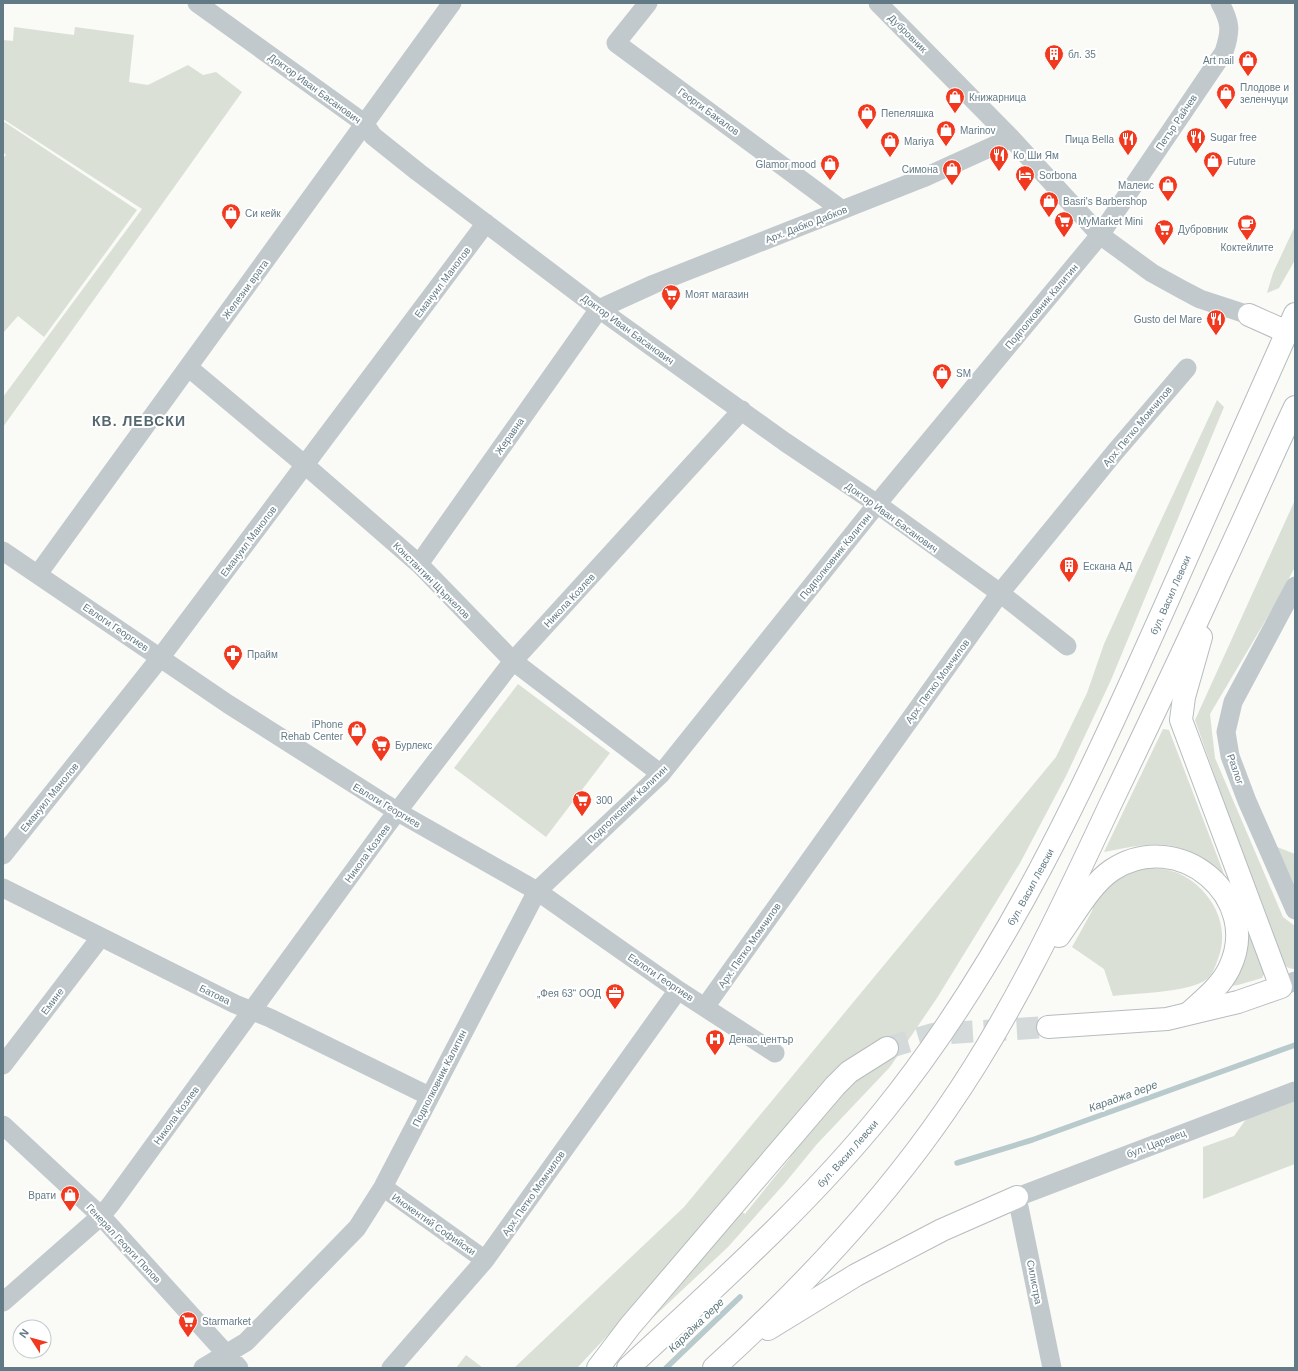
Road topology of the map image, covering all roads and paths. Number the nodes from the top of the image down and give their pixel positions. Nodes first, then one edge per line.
1 (198, 3) edge
2 (452, 3) edge
3 (648, 3) edge
4 (878, 3) edge
5 (1220, 3) edge
6 (364, 123) junction
7 (1011, 138) junction
8 (842, 210) junction
9 (486, 224) junction
10 (1100, 235) junction
11 (599, 309) junction
12 (1250, 315) joint
13 (1291, 323) edge
14 (188, 367) junction
15 (1187, 368) dead end
16 (1295, 407) edge
17 (742, 410) junction
18 (305, 465) junction
19 (877, 504) junction
20 (3, 551) edge
21 (419, 564) junction
22 (38, 574) junction
23 (1219, 574) junction
24 (1295, 586) edge
25 (1000, 593) junction
26 (1067, 646) dead end
27 (160, 658) junction
28 (513, 661) junction
29 (661, 774) junction
30 (398, 812) junction
31 (3, 855) edge
32 (3, 888) edge
33 (537, 891) junction
34 (1295, 910) edge
35 (100, 938) junction
36 (1288, 984) edge
37 (678, 990) junction
38 (1018, 994) junction
39 (706, 1007) junction
40 (252, 1010) junction
41 (1186, 1016) junction
42 (1048, 1027) tunnel mouth
43 (887, 1048) tunnel mouth
44 (775, 1053) dead end
45 (3, 1065) edge
46 (1295, 1091) edge
47 (429, 1096) junction
48 (3, 1125) edge
49 (383, 1187) junction
50 (1017, 1197) junction
51 (101, 1216) junction
52 (485, 1260) junction
53 (3, 1302) edge
54 (731, 1352) junction
55 (226, 1354) junction
56 (203, 1368) edge
57 (239, 1368) edge
58 (391, 1368) edge
59 (598, 1368) edge
60 (628, 1368) edge
61 (714, 1368) edge
62 (1052, 1368) edge

1 - 6 street, Доктор Иван Басанович
2 - 6 street, Железни врата
3 - 8 street, Георги Бакалов
4 - 7 street, Дубровник
5 - 10 street, Петър Райчев
6 - 9 street, Доктор Иван Басанович
6 - 14 street, Железни врата
7 - 8 street, Арх. Дабко Дабков
7 - 10 street, Дубровник
8 - 11 street, Арх. Дабко Дабков
9 - 11 street, Доктор Иван Басанович
9 - 18 street, Емануил Манолов
10 - 12 street, Дубровник
10 - 19 street, Подполковник Калитин
11 - 17 street, Доктор Иван Басанович
11 - 21 street, Жеравна
12 - 13 highway
13 - 60 highway, бул. Васил Левски
14 - 18 street, Константин Щъркелов
14 - 22 street, Железни врата
15 - 25 street, Арх. Петко Момчилов
16 - 23 highway
17 - 19 street, Доктор Иван Басанович
17 - 28 street, Никола Козлев
18 - 21 street, Константин Щъркелов
18 - 27 street, Емануил Манолов
19 - 25 street, Доктор Иван Басанович
19 - 29 street, Подполковник Калитин
20 - 22 street, Евлоги Георгиев
21 - 28 street, Константин Щъркелов
22 - 27 street, Евлоги Георгиев
23 - 36 highway
23 - 38 highway
24 - 34 street, Разлог
25 - 26 street, Доктор Иван Басанович
25 - 39 street, Арх. Петко Момчилов
27 - 30 street, Евлоги Георгиев
27 - 31 street, Емануил Манолов
28 - 29 street, Константин Щъркелов
28 - 30 street, Никола Козлев
29 - 33 street, Подполковник Калитин
30 - 33 street, Евлоги Георгиев
30 - 40 street, Никола Козлев
32 - 35 street, Батова
33 - 37 street, Евлоги Георгиев
33 - 47 street, Подполковник Калитин
35 - 40 street, Батова
35 - 45 street, Емине
36 - 41 highway
37 - 39 street, Евлоги Георгиев
37 - 52 street, Арх. Петко Момчилов
38 - 41 highway
38 - 54 highway
39 - 44 street, Евлоги Георгиев
40 - 47 street, Батова
40 - 51 street, Никола Козлев
41 - 42 highway
43 - 59 highway
46 - 50 street, бул. Царевец
47 - 49 street, Подполковник Калитин
48 - 51 street, Генерал Георги Попов
49 - 52 street, Инокентий Софийски
49 - 55 street, Подполковник Калитин
50 - 54 highway
50 - 62 street, Силистра
51 - 53 street, Никола Козлев
51 - 55 street, Генерал Георги Попов
52 - 58 street, Арх. Петко Момчилов
54 - 61 highway
55 - 56 street, Подполковник Калитин
55 - 57 street, Генерал Георги Попов

